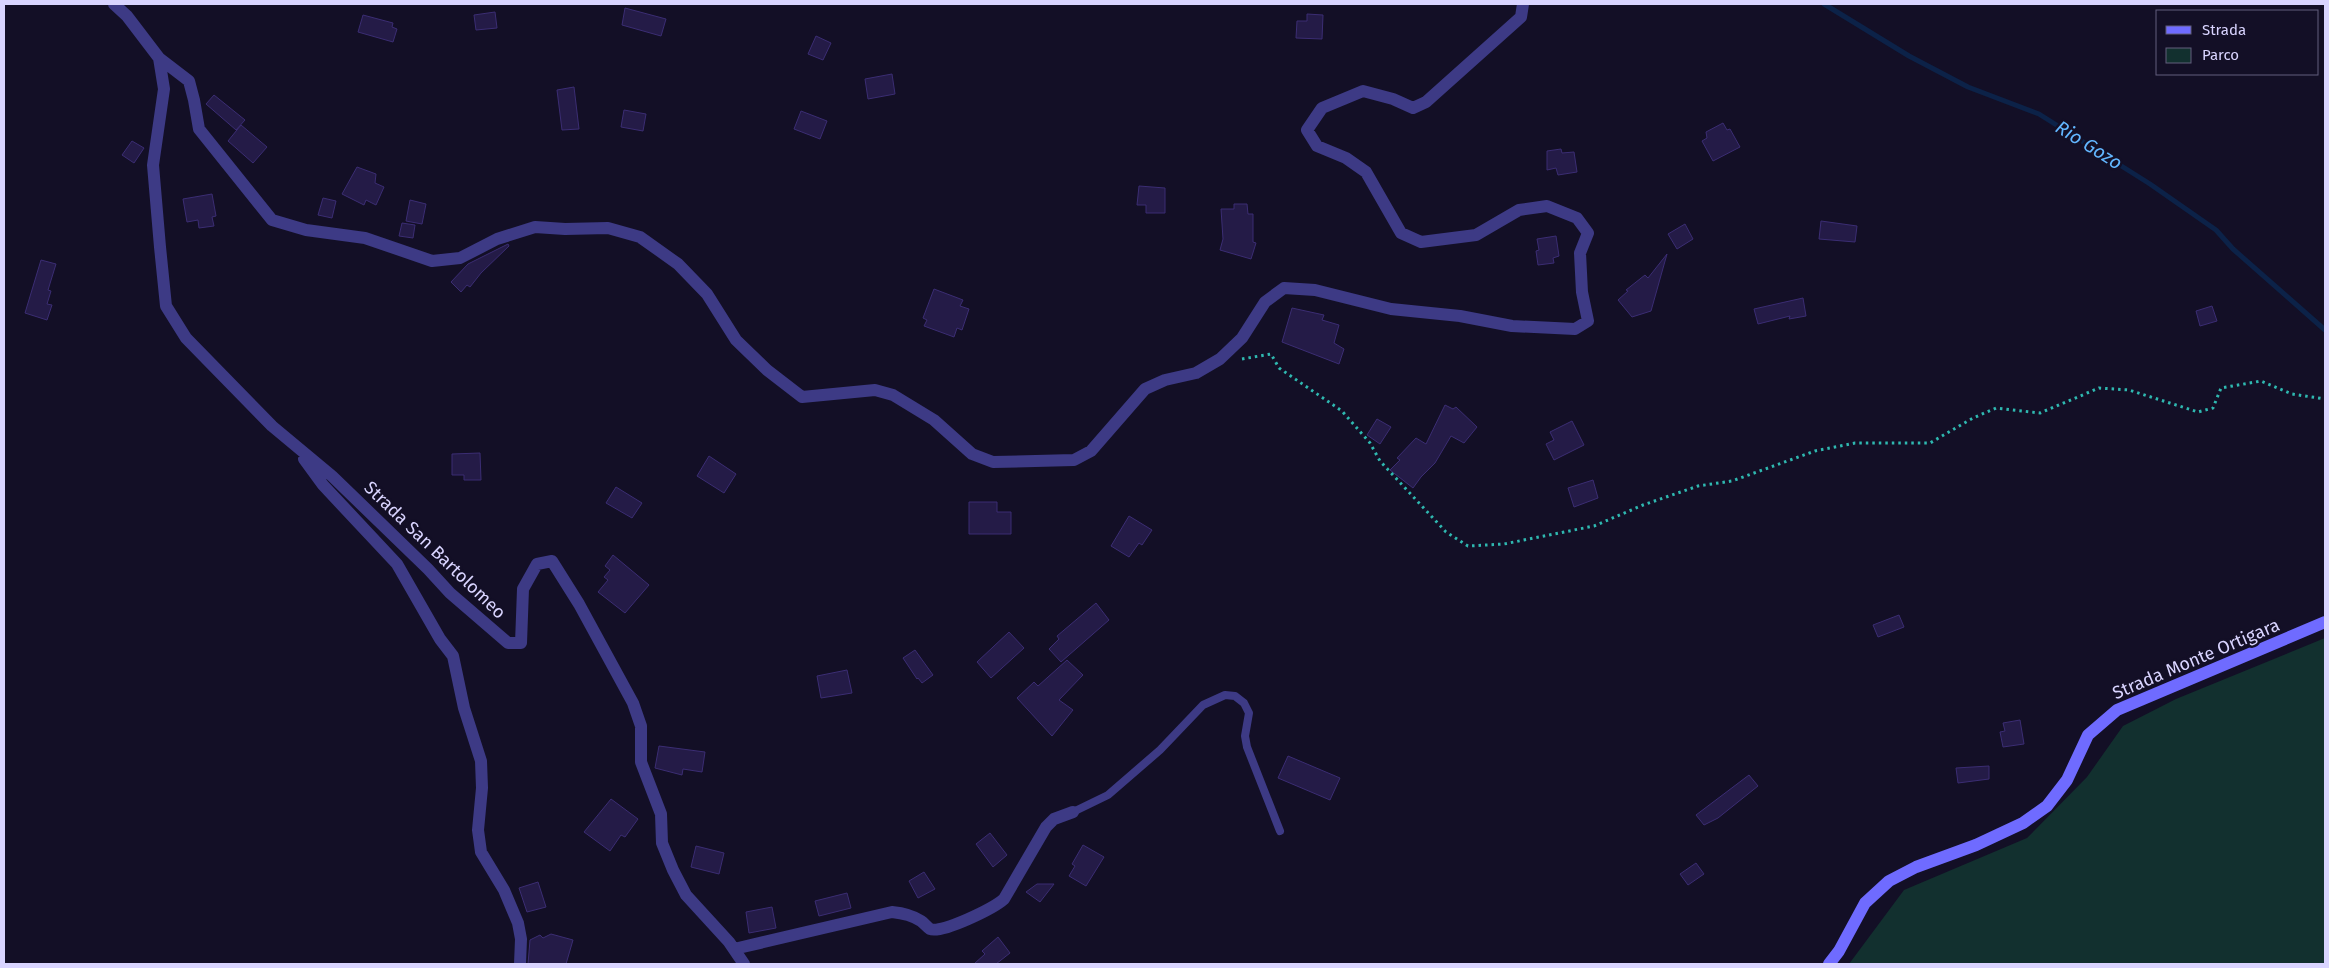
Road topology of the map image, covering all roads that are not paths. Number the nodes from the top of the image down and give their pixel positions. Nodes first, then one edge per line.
1 (114, 4) edge
2 (1523, 4) edge
3 (159, 58) junction
4 (300, 450) junction
5 (2325, 622) edge
6 (1073, 812) joint
7 (1280, 831) dead end
8 (734, 949) junction
9 (520, 964) edge
10 (744, 964) edge
11 (1829, 964) edge

1 - 3 street, Strada San Bartolomeo
2 - 3 street
3 - 4 street, Strada San Bartolomeo
4 - 8 street, Strada San Bartolomeo
4 - 9 street
5 - 11 main road, Strada Monte Ortigara
6 - 7 lane
6 - 8 street
8 - 10 street, Strada San Bartolomeo

